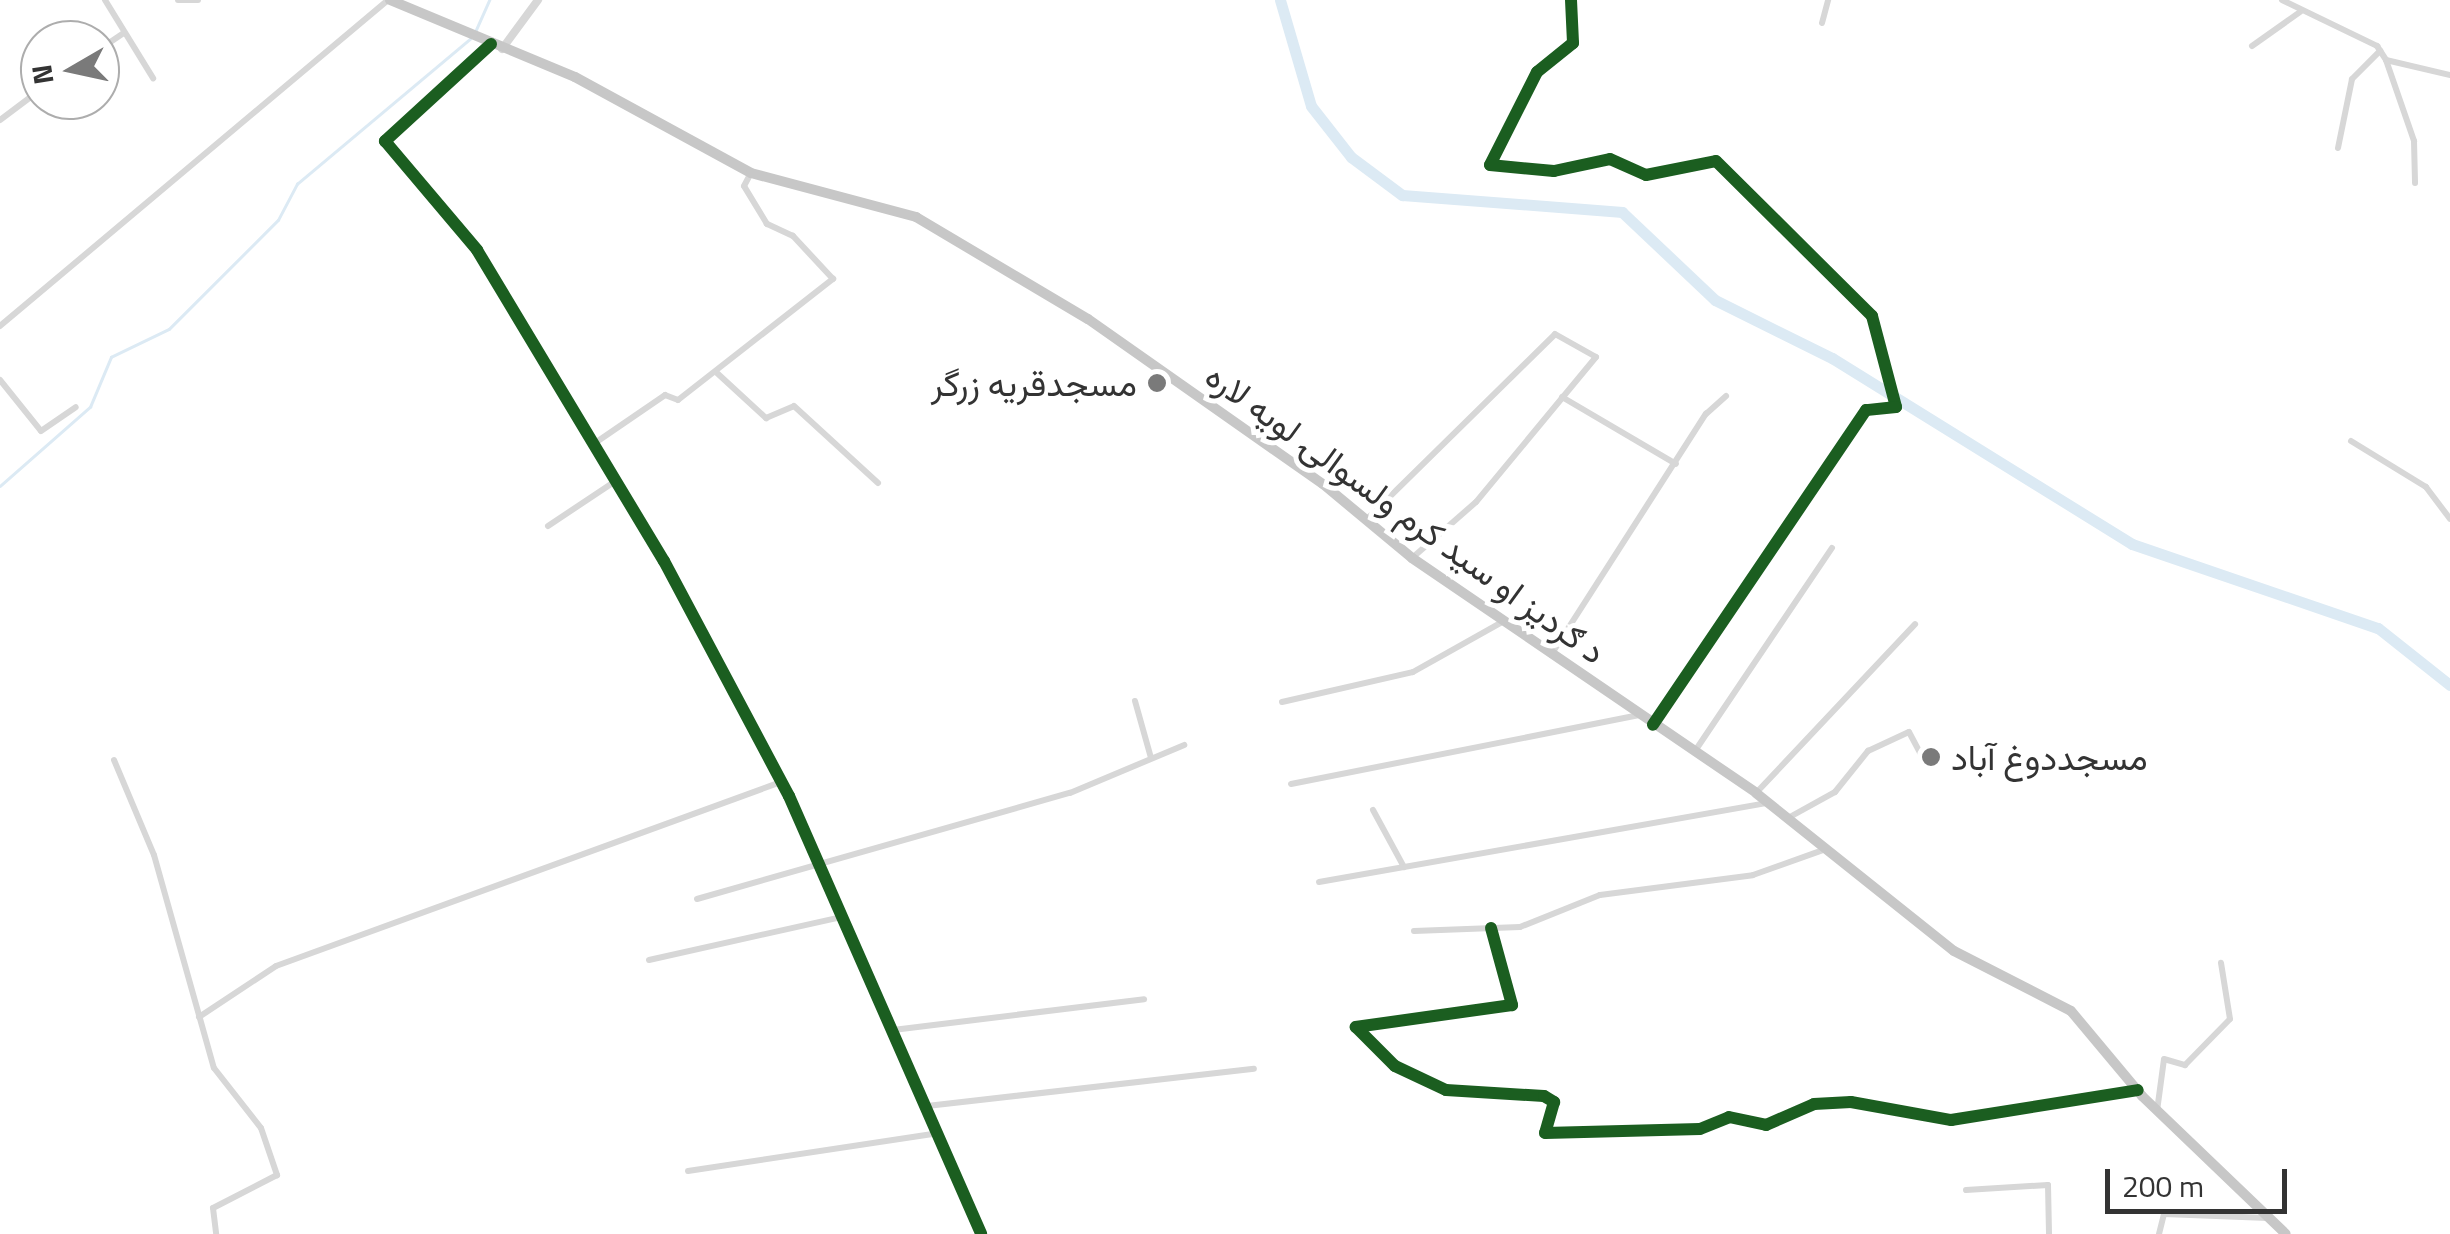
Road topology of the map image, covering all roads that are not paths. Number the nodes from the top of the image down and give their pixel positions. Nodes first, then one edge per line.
1 (106, 0) edge
2 (178, 0) edge
3 (198, 0) edge
4 (389, 0) edge
5 (538, 0) edge
6 (1571, 0) edge
7 (1828, 0) edge
8 (2282, 0) edge
9 (2300, 12) junction
10 (1822, 23) dead end
11 (124, 33) junction
12 (120, 36) edge
13 (2252, 46) dead end
14 (496, 47) junction
15 (2380, 50) junction
16 (2386, 60) junction
17 (2450, 75) edge
18 (153, 78) dead end
19 (2338, 148) dead end
20 (751, 173) junction
21 (2415, 183) dead end
22 (0, 326) edge
23 (717, 373) junction
24 (0, 380) edge
25 (1726, 396) dead end
26 (1562, 397) junction
27 (76, 407) dead end
28 (2351, 442) dead end
29 (595, 443) junction
30 (1676, 464) junction
31 (617, 480) junction
32 (878, 483) dead end
33 (2450, 519) edge
34 (1365, 520) junction
35 (548, 526) dead end
36 (1832, 548) dead end
37 (1412, 558) junction
38 (1502, 622) junction
39 (1916, 624) dead end
40 (1550, 656) junction
41 (1135, 702) dead end
42 (1282, 702) dead end
43 (1639, 715) junction
44 (1653, 724) junction
45 (1184, 745) dead end
46 (1694, 752) junction
47 (1151, 758) junction
48 (114, 760) dead end
49 (1926, 764) dead end
50 (781, 782) junction
51 (1291, 784) dead end
52 (1756, 793) junction
53 (1768, 802) junction
54 (1372, 810) dead end
55 (1788, 818) junction
56 (1826, 849) junction
57 (818, 865) junction
58 (1404, 867) junction
59 (1320, 882) dead end
60 (697, 899) dead end
61 (842, 917) junction
62 (1491, 928) junction
63 (1414, 931) dead end
64 (649, 960) dead end
65 (2221, 963) dead end
66 (1144, 999) dead end
67 (199, 1017) junction
68 (893, 1030) junction
69 (1254, 1069) dead end
70 (2138, 1090) junction
71 (928, 1106) junction
72 (2157, 1110) junction
73 (939, 1133) junction
74 (688, 1171) dead end
75 (1966, 1190) dead end
76 (2269, 1218) junction
77 (216, 1234) edge
78 (981, 1234) edge
79 (2048, 1234) edge
80 (2158, 1234) edge
81 (2286, 1234) edge

1 - 11 street
2 - 3 street
4 - 14 highway, د ګردیز او سید کرم ولسوالۍ لویه لاره
4 - 22 street
5 - 14 street
6 - 44 street
7 - 10 street
8 - 9 street
9 - 13 street
9 - 15 street
11 - 12 street
11 - 18 street
14 - 20 highway, د ګردیز او سید کرم ولسوالۍ لویه لاره
14 - 29 street
15 - 16 street
15 - 19 street
16 - 17 street
16 - 21 street
20 - 23 street
20 - 34 highway, د ګردیز او سید کرم ولسوالۍ لویه لاره
23 - 29 street
23 - 32 street
24 - 27 street
25 - 30 street
26 - 30 street
26 - 34 street
26 - 37 street
28 - 33 street
29 - 31 street
30 - 40 street
31 - 35 street
31 - 50 street
34 - 37 highway, د ګردیز او سید کرم ولسوالۍ لویه لاره
36 - 46 street
37 - 38 highway, د ګردیز او سید کرم ولسوالۍ لویه لاره
38 - 40 highway, د ګردیز او سید کرم ولسوالۍ لویه لاره
38 - 42 street
39 - 52 street
40 - 43 highway, د ګردیز او سید کرم ولسوالۍ لویه لاره
41 - 47 street
43 - 44 highway, د ګردیز او سید کرم ولسوالۍ لویه لاره
43 - 51 street
44 - 46 highway, د ګردیز او سید کرم ولسوالۍ لویه لاره
45 - 47 street
46 - 52 highway, د ګردیز او سید کرم ولسوالۍ لویه لاره
47 - 57 street
48 - 67 street
49 - 55 street
50 - 57 street
50 - 67 street
52 - 53 highway, د ګردیز او سید کرم ولسوالۍ لویه لاره
53 - 55 highway, د ګردیز او سید کرم ولسوالۍ لویه لاره
53 - 58 street
54 - 58 street
55 - 56 highway, د ګردیز او سید کرم ولسوالۍ لویه لاره
56 - 62 street
56 - 70 highway, د ګردیز او سید کرم ولسوالۍ لویه لاره
57 - 60 street
57 - 61 street
58 - 59 street
61 - 64 street
61 - 68 street
62 - 63 street
62 - 70 street
65 - 72 street
66 - 68 street
67 - 77 street
68 - 71 street
69 - 71 street
70 - 72 highway, د ګردیز او سید کرم ولسوالۍ لویه لاره
71 - 73 street
72 - 76 highway, د ګردیز او سید کرم ولسوالۍ لویه لاره
73 - 74 street
73 - 78 street
75 - 79 street
76 - 80 street
76 - 81 highway, د ګردیز او سید کرم ولسوالۍ لویه لاره

